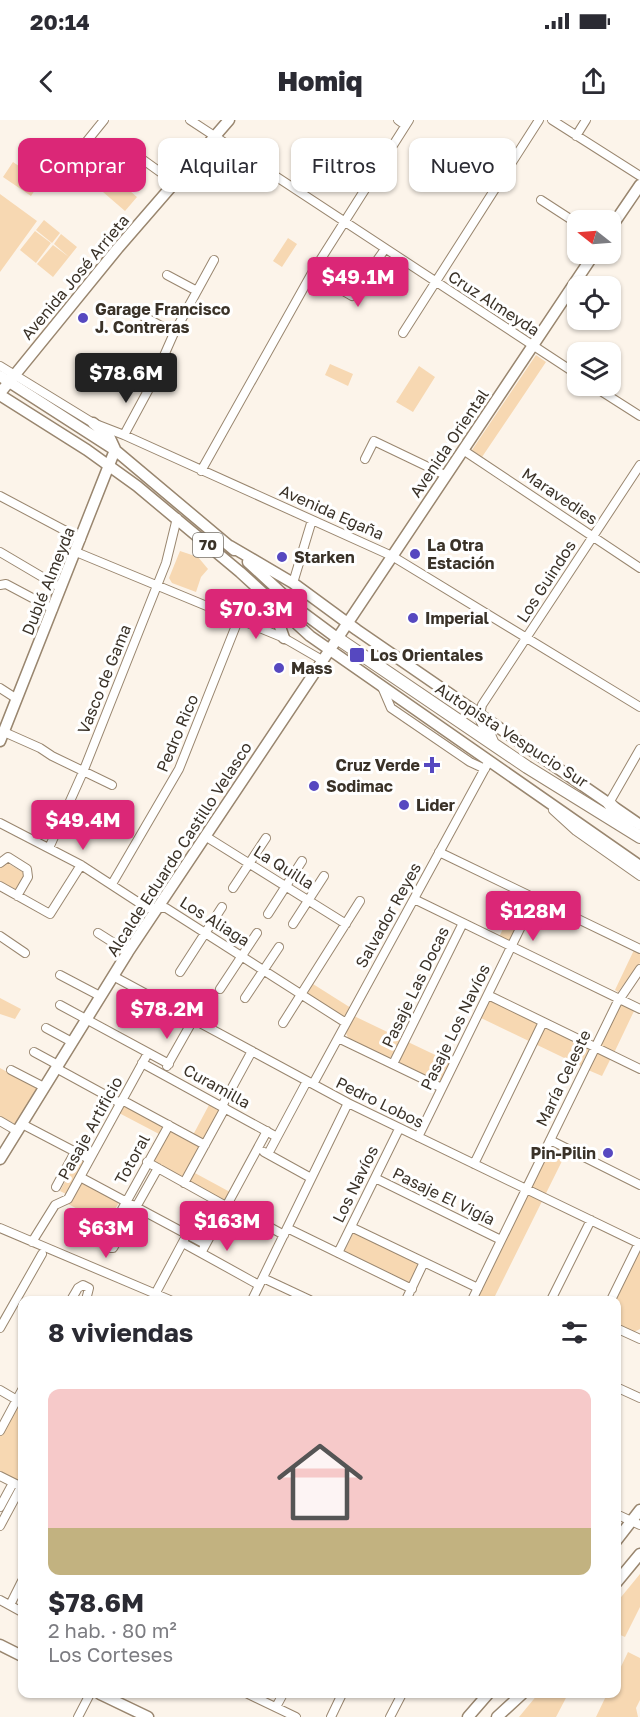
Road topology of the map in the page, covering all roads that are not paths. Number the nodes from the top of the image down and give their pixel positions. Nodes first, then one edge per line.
1 (104, 120) edge
2 (190, 120) edge
3 (229, 120) edge
4 (539, 120) edge
5 (552, 120) edge
6 (586, 120) edge
7 (404, 122) edge
8 (576, 136) junction
9 (213, 137) junction
10 (89, 138) edge
11 (640, 176) edge
12 (640, 184) edge
13 (165, 192) edge
14 (541, 200) dead end
15 (621, 212) edge
16 (567, 217) edge
17 (345, 222) junction
18 (385, 249) junction
19 (214, 260) dead end
20 (587, 264) edge
21 (312, 273) junction
22 (167, 275) dead end
23 (436, 282) junction
24 (197, 291) junction
25 (139, 314) dead end
26 (174, 333) junction
27 (403, 333) dead end
28 (532, 345) junction
29 (0, 366) edge
30 (567, 368) edge
31 (7, 378) edge
32 (0, 394) edge
33 (609, 396) edge
34 (640, 416) edge
35 (93, 423) junction
36 (124, 435) junction
37 (115, 450) junction
38 (463, 450) junction
39 (365, 459) dead end
40 (640, 465) edge
41 (110, 466) junction
42 (201, 471) junction
43 (446, 475) junction
44 (0, 496) edge
45 (177, 518) junction
46 (312, 520) junction
47 (593, 537) junction
48 (81, 539) junction
49 (230, 546) junction
50 (0, 552) edge
51 (76, 552) junction
52 (392, 556) junction
53 (640, 568) edge
54 (293, 583) junction
55 (0, 585) edge
56 (158, 585) junction
57 (61, 588) junction
58 (269, 599) junction
59 (53, 609) junction
60 (239, 618) junction
61 (347, 622) junction
62 (284, 638) junction
63 (337, 638) junction
64 (527, 638) junction
65 (329, 649) junction
66 (322, 660) junction
67 (0, 688) edge
68 (17, 699) junction
69 (640, 708) edge
70 (480, 715) junction
71 (3, 729) edge
72 (494, 745) junction
73 (640, 749) edge
74 (487, 765) junction
75 (83, 772) junction
76 (112, 785) dead end
77 (533, 790) junction
78 (609, 803) junction
79 (0, 823) edge
80 (639, 832) edge
81 (206, 836) junction
82 (266, 838) dead end
83 (49, 848) junction
84 (440, 852) junction
85 (302, 861) dead end
86 (0, 863) edge
87 (249, 863) junction
88 (81, 864) junction
89 (640, 866) edge
90 (324, 876) dead end
91 (640, 876) edge
92 (112, 884) junction
93 (0, 886) edge
94 (285, 886) junction
95 (233, 888) dead end
96 (17, 896) junction
97 (535, 898) junction
98 (414, 899) junction
99 (308, 901) junction
100 (360, 901) dead end
101 (222, 908) dead end
102 (157, 909) junction
103 (268, 914) dead end
104 (463, 923) junction
105 (293, 924) dead end
106 (346, 924) junction
107 (98, 933) dead end
108 (205, 933) junction
109 (257, 933) dead end
110 (0, 936) edge
111 (511, 946) junction
112 (279, 947) dead end
113 (640, 949) edge
114 (128, 952) junction
115 (25, 953) dead end
116 (242, 956) junction
117 (640, 969) edge
118 (264, 970) junction
119 (180, 972) dead end
120 (60, 975) dead end
121 (113, 976) junction
122 (220, 989) dead end
123 (302, 994) junction
124 (488, 994) junction
125 (100, 996) junction
126 (245, 998) dead end
127 (619, 999) junction
128 (60, 1005) dead end
129 (640, 1009) edge
130 (86, 1019) junction
131 (193, 1020) junction
132 (543, 1022) junction
133 (283, 1023) dead end
134 (346, 1023) junction
135 (46, 1028) dead end
136 (338, 1038) junction
137 (72, 1042) junction
138 (595, 1047) junction
139 (252, 1051) junction
140 (34, 1052) dead end
141 (148, 1053) junction
142 (142, 1063) junction
143 (169, 1064) junction
144 (393, 1064) junction
145 (57, 1066) junction
146 (640, 1069) edge
147 (11, 1070) dead end
148 (163, 1074) junction
149 (310, 1083) junction
150 (44, 1088) junction
151 (442, 1088) junction
152 (121, 1102) junction
153 (348, 1103) junction
154 (223, 1107) junction
155 (0, 1121) edge
156 (168, 1125) junction
157 (19, 1127) junction
158 (399, 1129) junction
159 (267, 1131) junction
160 (277, 1137) junction
161 (418, 1137) junction
162 (550, 1140) junction
163 (205, 1145) junction
164 (257, 1149) junction
165 (75, 1152) junction
166 (268, 1154) junction
167 (0, 1159) edge
168 (89, 1159) junction
169 (147, 1162) junction
170 (474, 1164) junction
171 (158, 1168) junction
172 (80, 1177) junction
173 (311, 1178) junction
174 (375, 1178) junction
175 (184, 1183) junction
176 (640, 1185) edge
177 (56, 1187) dead end
178 (526, 1188) junction
179 (126, 1201) junction
180 (226, 1206) junction
181 (136, 1207) junction
182 (591, 1220) junction
183 (351, 1227) junction
184 (0, 1228) edge
185 (285, 1231) junction
186 (185, 1238) junction
187 (501, 1240) junction
188 (32, 1242) junction
189 (639, 1244) edge
190 (203, 1248) junction
191 (338, 1253) junction
192 (42, 1254) dead end
193 (424, 1262) junction
194 (261, 1281) junction
195 (478, 1288) junction
196 (412, 1289) junction
197 (73, 1296) edge
198 (87, 1296) edge
199 (152, 1296) edge
200 (155, 1296) edge
201 (254, 1296) edge
202 (300, 1296) edge
203 (408, 1296) edge
204 (474, 1296) edge
205 (553, 1296) edge
206 (613, 1296) edge
207 (1, 1324) edge
208 (621, 1330) edge
209 (640, 1338) edge
210 (621, 1389) edge
211 (0, 1390) edge
212 (18, 1393) edge
213 (18, 1398) edge
214 (640, 1398) edge
215 (0, 1431) edge
216 (0, 1476) edge
217 (18, 1485) edge
218 (18, 1486) edge
219 (18, 1487) edge
220 (0, 1507) edge
221 (640, 1510) edge
222 (621, 1516) edge
223 (636, 1523) edge
224 (0, 1526) edge
225 (621, 1536) edge
226 (640, 1554) edge
227 (621, 1576) edge
228 (18, 1589) edge
229 (0, 1600) edge
230 (10, 1605) junction
231 (18, 1610) edge
232 (0, 1645) edge
233 (18, 1654) edge
234 (88, 1698) edge
235 (108, 1698) edge
236 (257, 1698) edge
237 (281, 1698) edge
238 (340, 1698) edge
239 (400, 1698) edge
240 (485, 1698) edge
241 (518, 1698) edge
242 (276, 1707) junction
243 (78, 1717) edge
244 (148, 1717) edge
245 (296, 1717) edge
246 (331, 1717) edge
247 (390, 1717) edge
248 (468, 1717) edge
249 (497, 1717) edge

1 - 10 street
2 - 9 street, Cruz Almeyda
3 - 9 main road, Avenida José Arrieta
4 - 23 street
5 - 8 street
6 - 8 street
7 - 17 street
8 - 11 street
9 - 17 street, Cruz Almeyda
12 - 15 main road
13 - 31 main road, Avenida José Arrieta
14 - 16 street
17 - 18 street, Cruz Almeyda
17 - 21 street
18 - 21 street
18 - 23 street, Cruz Almeyda
19 - 24 street
20 - 28 main road, Avenida Oriental
21 - 42 street
22 - 24 street
23 - 27 street
23 - 28 street, Cruz Almeyda
24 - 26 street
25 - 26 street
26 - 36 street
28 - 30 street, Cruz Almeyda
28 - 38 main road, Avenida Oriental
29 - 31 street, Avenida Egaña
31 - 32 main road, Avenida José Arrieta
31 - 35 street, Avenida Egaña
31 - 37 main road, 70
32 - 41 main road, 70
33 - 34 street
35 - 36 street, Avenida Egaña
35 - 37 main road
36 - 42 street, Avenida Egaña
37 - 41 main road, Dublé Almeyda
37 - 49 main road, 70
38 - 43 main road, Avenida Oriental
38 - 47 street, Maravedies
39 - 43 street
40 - 47 street, Los Guindos
41 - 45 main road, 70
41 - 48 main road, Dublé Almeyda
42 - 46 street, Avenida Egaña
43 - 52 main road, Avenida Oriental
44 - 48 street
45 - 56 street, Vasco de Gama
45 - 58 main road, 70
46 - 52 street, Avenida Egaña
46 - 54 street
47 - 53 street, Maravedies
47 - 64 street, Los Guindos
48 - 51 main road, Dublé Almeyda
49 - 54 main road
49 - 63 main road, 70
50 - 57 street
51 - 56 street
51 - 57 main road, Dublé Almeyda
52 - 61 main road, Avenida Oriental
52 - 64 street, Avenida Egaña
54 - 61 main road
55 - 59 street
56 - 60 street
56 - 75 street, Vasco de Gama
57 - 59 main road, Dublé Almeyda
58 - 62 main road
58 - 65 main road, 70
59 - 68 main road, Dublé Almeyda
60 - 62 street
60 - 92 street, Pedro Rico
61 - 63 main road, Avenida Oriental
61 - 70 main road
62 - 66 street
63 - 65 main road, Avenida Oriental
63 - 72 highway, Autopista Vespucio Sur / 70
64 - 69 street, Avenida Egaña
64 - 70 street, Los Guindos
65 - 66 main road, Alcalde Eduardo Castillo Velasco
65 - 74 main road, 70
66 - 81 main road, Alcalde Eduardo Castillo Velasco
67 - 68 street
68 - 71 main road, Dublé Almeyda
70 - 72 highway
70 - 78 main road
71 - 75 street
72 - 80 highway, Autopista Vespucio Sur / 70
73 - 78 street
74 - 77 main road, 70
74 - 84 street, Salvador Reyes
75 - 76 street
75 - 83 street, Vasco de Gama
77 - 89 main road, 70
77 - 91 street
78 - 80 highway
79 - 83 street, Los Aliaga
81 - 87 street, La Quilla
81 - 102 main road, Alcalde Eduardo Castillo Velasco
82 - 87 street
83 - 88 street, Los Aliaga
84 - 97 street
84 - 98 street, Salvador Reyes
85 - 94 street
86 - 96 street
87 - 94 street, La Quilla
87 - 95 street
88 - 92 street, Los Aliaga
88 - 96 street
90 - 99 street
92 - 102 street, Los Aliaga
93 - 96 street
94 - 99 street, La Quilla
94 - 103 street
97 - 111 street, Pasaje Los Navíos
97 - 113 street
98 - 104 street
98 - 134 street, Salvador Reyes
99 - 105 street
99 - 106 street, La Quilla
100 - 106 street
101 - 108 street
102 - 108 street, Los Aliaga
102 - 114 main road, Alcalde Eduardo Castillo Velasco
104 - 111 street
104 - 144 street, Pasaje Las Docas
106 - 123 street
107 - 114 street
108 - 116 street, Los Aliaga
108 - 119 street
109 - 116 street
110 - 115 street
111 - 124 street, Pasaje Los Navíos
111 - 127 street
112 - 118 street
114 - 121 main road, Alcalde Eduardo Castillo Velasco
116 - 118 street, Los Aliaga
116 - 122 street
117 - 127 street, María Celeste
118 - 123 street, Los Aliaga
118 - 126 street
120 - 125 street
121 - 125 main road, Alcalde Eduardo Castillo Velasco
121 - 131 street, Pedro Lobos
123 - 133 street
123 - 134 street, Los Aliaga
124 - 132 street
124 - 151 street, Pasaje Los Navíos
125 - 130 main road, Alcalde Eduardo Castillo Velasco
127 - 129 street
127 - 138 street, María Celeste
128 - 130 street, Curamilla
130 - 137 main road, Alcalde Eduardo Castillo Velasco
130 - 141 street, Curamilla
131 - 139 street, Pedro Lobos
131 - 143 street
132 - 138 street
132 - 170 street
134 - 136 street, Salvador Reyes
135 - 137 street
136 - 144 street
136 - 149 street, Salvador Reyes
137 - 145 main road, Alcalde Eduardo Castillo Velasco
138 - 146 street
138 - 162 street, María Celeste
139 - 149 street, Pedro Lobos
139 - 154 street
140 - 145 street
141 - 142 street, Pasaje Artificio
141 - 143 street, Curamilla
142 - 148 street, Curamilla
142 - 152 street, Pasaje Artificio
143 - 148 street
144 - 151 street
145 - 150 main road, Alcalde Eduardo Castillo Velasco
145 - 152 street
147 - 150 street
148 - 154 street, Curamilla
149 - 153 street, Pedro Lobos
149 - 160 street, Salvador Reyes
150 - 157 main road, Alcalde Eduardo Castillo Velasco
151 - 161 street, Pasaje Los Navíos
152 - 156 street
152 - 168 street, Pasaje Artificio
153 - 158 street, Pedro Lobos
153 - 173 street
154 - 159 street, Curamilla
154 - 163 street
155 - 157 street
156 - 163 street
156 - 169 street, Totoral
157 - 165 street
157 - 167 main road, Alcalde Eduardo Castillo Velasco
158 - 161 street, Pedro Lobos
158 - 174 street, Los Navíos
159 - 160 street, Curamilla
159 - 164 street
160 - 166 street, Salvador Reyes
161 - 170 street, Pedro Lobos
162 - 176 street
162 - 178 street, María Celeste
163 - 175 street
164 - 166 street
164 - 180 street
165 - 168 street
165 - 177 street, Pasaje Artificio
166 - 173 street
168 - 172 street, Pasaje Artificio
169 - 171 street
169 - 179 street, Totoral
170 - 178 street, Pedro Lobos
171 - 175 street
171 - 181 street, Totoral
172 - 179 street
172 - 188 street, Pasaje Artificio
173 - 185 street
174 - 183 street, Los Navíos
174 - 187 street, Pasaje El Vigía
175 - 180 street
178 - 182 street, Pedro Lobos
178 - 187 street, María Celeste
179 - 181 street
179 - 181 street, Totoral
180 - 185 street
180 - 190 street
181 - 186 street
182 - 189 street, Pedro Lobos
182 - 205 street
183 - 191 street, Los Navíos
183 - 193 street
184 - 188 street
185 - 191 street
185 - 194 street
186 - 190 street
186 - 200 street
187 - 195 street, María Celeste
188 - 199 street
189 - 206 street
190 - 194 street
191 - 196 street
192 - 207 street
193 - 195 street
193 - 196 street
194 - 201 street
194 - 202 street
195 - 204 street, María Celeste
196 - 203 street
197 - 198 street
208 - 209 street
210 - 214 street
211 - 212 street
213 - 215 street
216 - 217 street
218 - 220 street
219 - 224 street
221 - 223 main road
222 - 223 street
223 - 225 main road
226 - 227 main road
228 - 230 street
229 - 230 street
230 - 231 street
232 - 233 main road
234 - 243 street
235 - 244 main road
236 - 242 street
237 - 242 street
238 - 246 street
239 - 247 street
240 - 248 main road
241 - 249 main road
242 - 245 street

